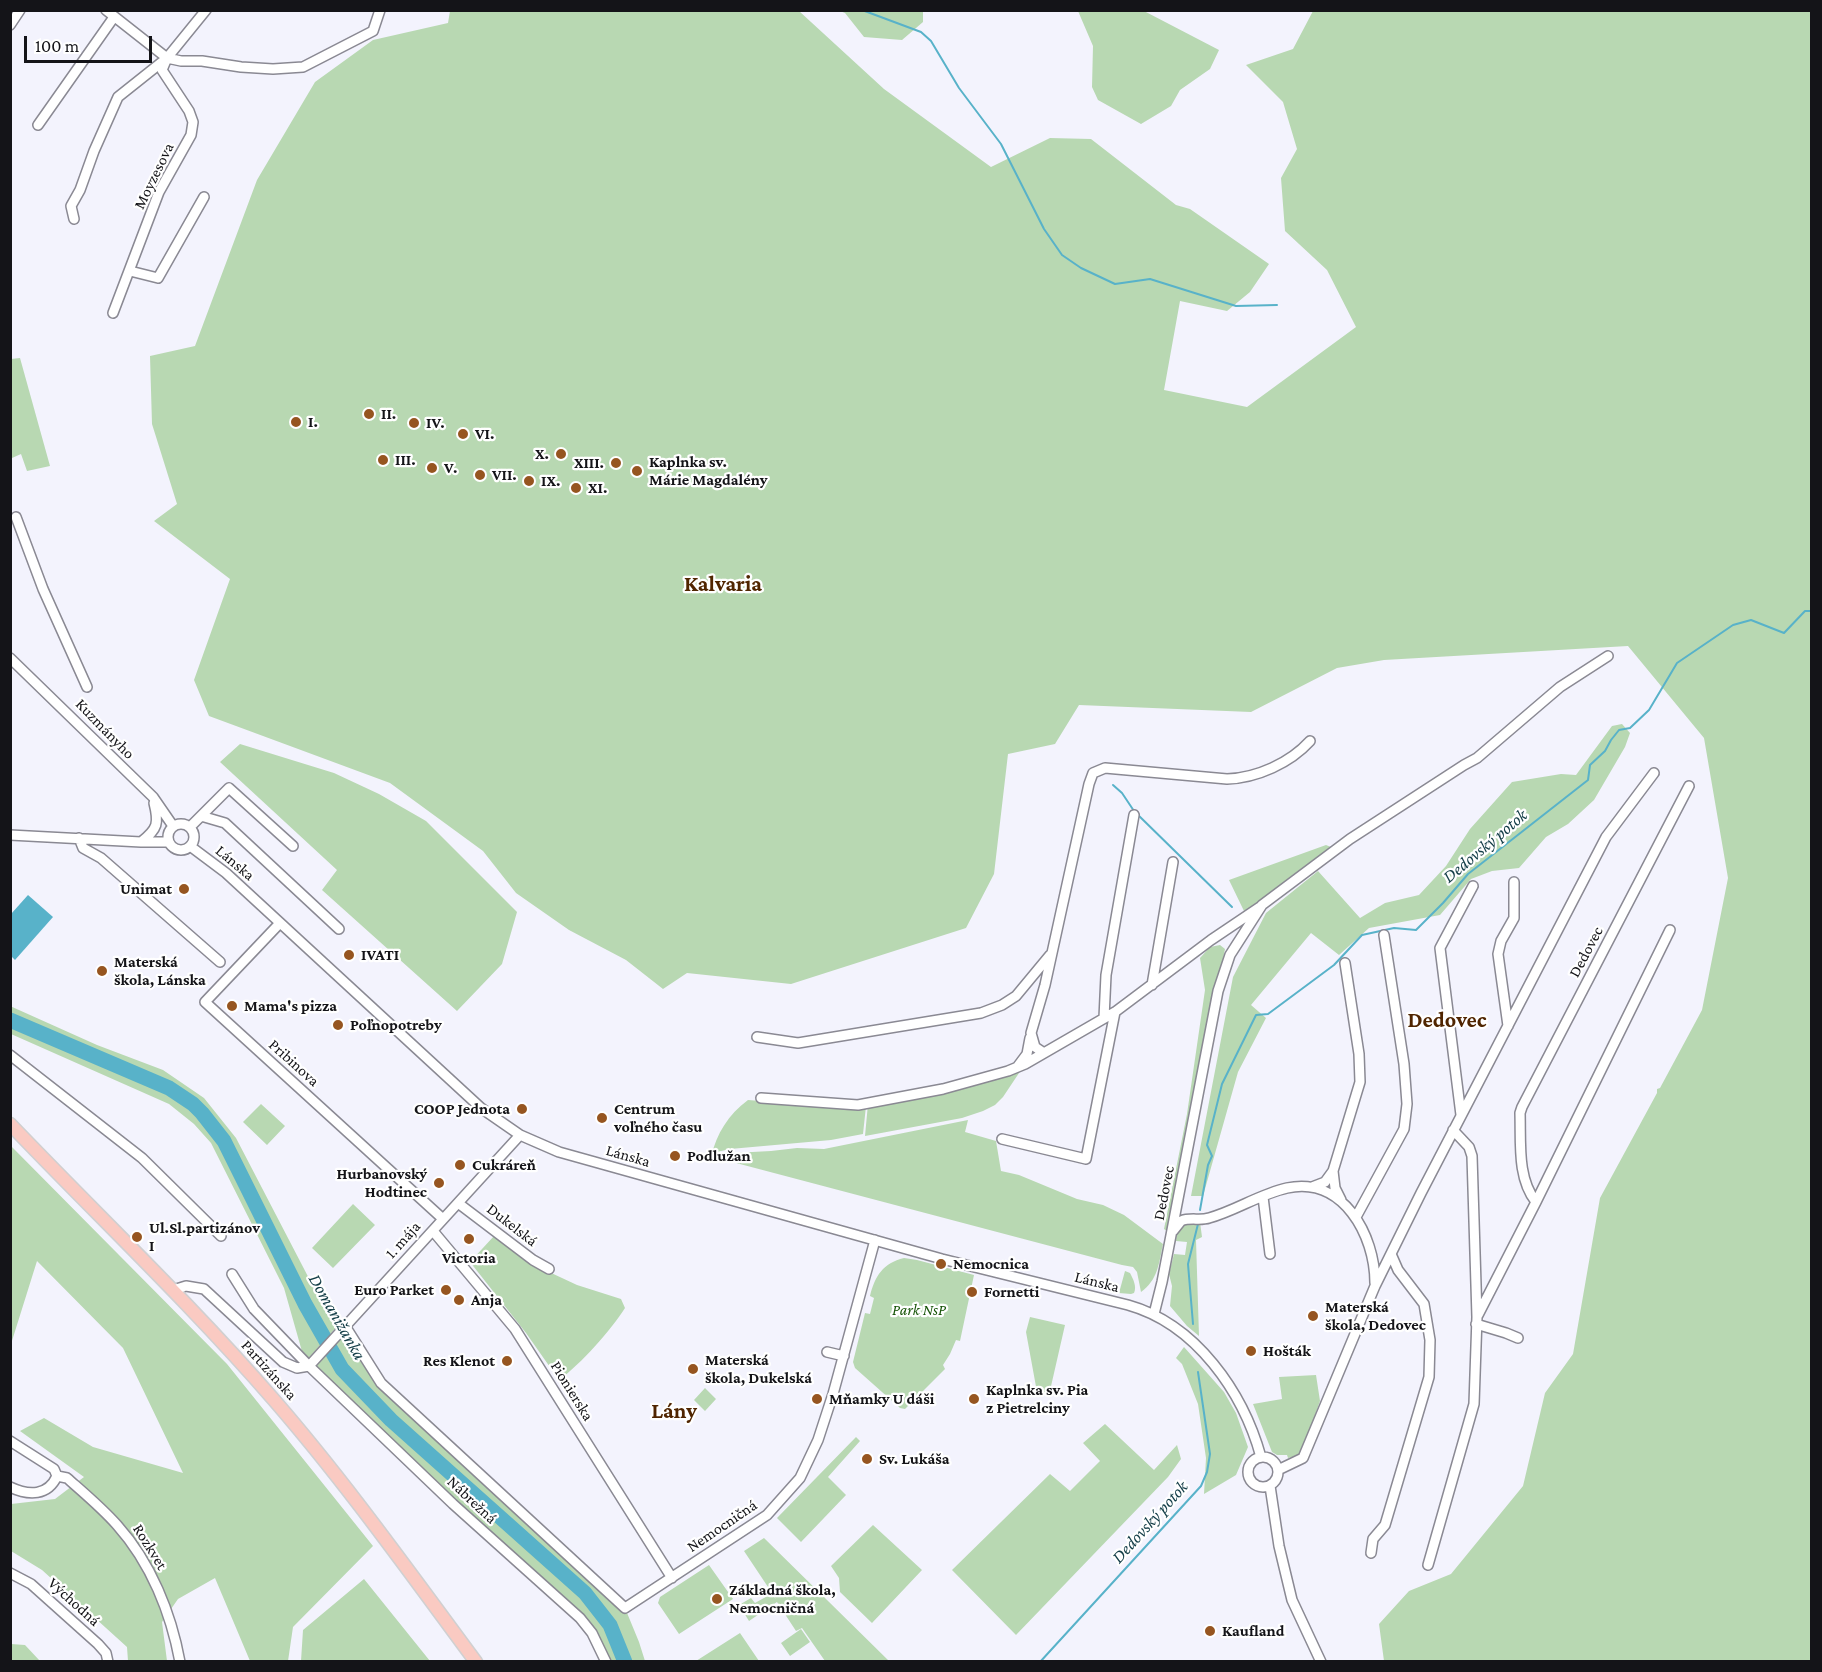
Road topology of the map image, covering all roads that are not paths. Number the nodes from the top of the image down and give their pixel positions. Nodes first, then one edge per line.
1 (20, 10) edge
2 (105, 10) edge
3 (206, 10) edge
4 (380, 10) edge
5 (114, 17) junction
6 (10, 25) edge
7 (167, 58) junction
8 (38, 125) dead end
9 (204, 197) dead end
10 (74, 219) dead end
11 (130, 270) junction
12 (113, 313) dead end
13 (16, 517) dead end
14 (1608, 656) dead end
15 (10, 658) edge
16 (87, 687) dead end
17 (1310, 741) dead end
18 (1654, 773) dead end
19 (1689, 786) dead end
20 (153, 797) junction
21 (1134, 815) dead end
22 (201, 816) junction
23 (173, 826) junction
24 (190, 827) junction
25 (10, 835) edge
26 (79, 838) junction
27 (141, 842) junction
28 (168, 842) junction
29 (190, 846) junction
30 (293, 846) dead end
31 (1173, 862) dead end
32 (1514, 882) dead end
33 (1473, 886) dead end
34 (1262, 905) junction
35 (280, 923) junction
36 (339, 929) dead end
37 (1670, 930) dead end
38 (1384, 935) dead end
39 (1211, 940) junction
40 (1050, 955) junction
41 (1230, 955) junction
42 (220, 962) dead end
43 (1345, 963) dead end
44 (1152, 985) junction
45 (1114, 1012) junction
46 (1104, 1018) junction
47 (1508, 1026) junction
48 (1031, 1033) junction
49 (757, 1037) dead end
50 (1044, 1053) junction
51 (10, 1054) edge
52 (1008, 1071) junction
53 (761, 1098) dead end
54 (1461, 1115) junction
55 (10, 1124) edge
56 (1453, 1130) junction
57 (520, 1135) junction
58 (1002, 1139) dead end
59 (1333, 1171) junction
60 (1309, 1187) junction
61 (1263, 1197) junction
62 (1536, 1202) junction
63 (458, 1203) junction
64 (1344, 1204) junction
65 (1356, 1217) junction
66 (443, 1219) junction
67 (433, 1231) junction
68 (1172, 1234) junction
69 (221, 1236) dead end
70 (876, 1240) junction
71 (1270, 1254) dead end
72 (1391, 1254) junction
73 (549, 1269) dead end
74 (232, 1275) dead end
75 (1476, 1278) junction
76 (1494, 1284) junction
77 (1375, 1286) junction
78 (173, 1290) junction
79 (1154, 1314) junction
80 (1477, 1321) junction
81 (345, 1326) junction
82 (1518, 1338) dead end
83 (827, 1352) dead end
84 (844, 1356) junction
85 (309, 1366) junction
86 (10, 1441) edge
87 (1261, 1457) junction
88 (1278, 1470) junction
89 (57, 1476) junction
90 (1270, 1486) junction
91 (10, 1487) edge
92 (1371, 1553) dead end
93 (1428, 1565) dead end
94 (10, 1573) edge
95 (672, 1578) junction
96 (625, 1608) joint
97 (108, 1662) edge
98 (180, 1662) edge
99 (476, 1662) edge
100 (606, 1662) edge
101 (1321, 1662) edge

1 - 6 street
2 - 5 street
3 - 7 street
4 - 7 street
5 - 7 street
5 - 8 street
7 - 10 street
7 - 11 street, Moyzesova
9 - 11 street
11 - 12 street, Moyzesova
13 - 16 street
14 - 34 street, Dedovec
15 - 20 street, Kuzmányho
17 - 40 street
18 - 47 street
19 - 62 street, Dedovec
20 - 23 street, Kuzmányho
20 - 27 street
21 - 46 street
22 - 24 street
22 - 30 street
22 - 36 street
23 - 24 street
23 - 28 street
24 - 29 street
25 - 26 street
26 - 27 street
26 - 42 street
27 - 28 street
28 - 29 street
29 - 35 street, Lánska
31 - 44 street
32 - 47 street
33 - 54 street
34 - 39 street, Dedovec
34 - 41 street, Dedovec
35 - 57 street, Lánska
35 - 66 street, Pribinova
37 - 62 street
38 - 65 street
39 - 41 street
39 - 44 street, Dedovec
40 - 48 street
40 - 49 street
41 - 68 street, Dedovec
43 - 59 street
44 - 45 street, Dedovec
45 - 46 street, Dedovec
45 - 58 street
46 - 50 street, Dedovec
47 - 54 street
48 - 50 street
48 - 52 street
50 - 52 street, Dedovec
51 - 69 street
52 - 53 street, Dedovec
54 - 56 street
55 - 78 main road, Partizánska
56 - 72 street
56 - 75 street
57 - 63 street, 1. mája
57 - 70 street, Lánska
59 - 60 street
59 - 64 street
60 - 61 street
60 - 64 street
61 - 68 street
61 - 71 street
62 - 76 street
63 - 66 street, 1. mája
63 - 73 street, Dukelská
64 - 65 street
65 - 77 street
66 - 67 street, 1. mája
67 - 81 street, 1. mája
67 - 95 street, Pionierska
68 - 79 street, Dedovec
70 - 79 street, Lánska
70 - 84 street, Nemocničná
72 - 77 street
72 - 92 street
74 - 85 street, Nábrežná
75 - 76 street
75 - 80 street
76 - 80 street
77 - 88 street
78 - 85 street
78 - 99 main road, Partizánska
79 - 87 street
80 - 82 street
80 - 93 street
81 - 85 street, 1. mája
81 - 96 street, Nábrežná
83 - 84 street
84 - 95 street, Nemocničná
85 - 100 street, Nábrežná
86 - 89 street, Rozkvet
87 - 88 street
87 - 90 street
88 - 90 street
89 - 91 street
89 - 98 street, Rozkvet
90 - 101 street
94 - 97 street, Východná
95 - 96 street, Nemocničná

